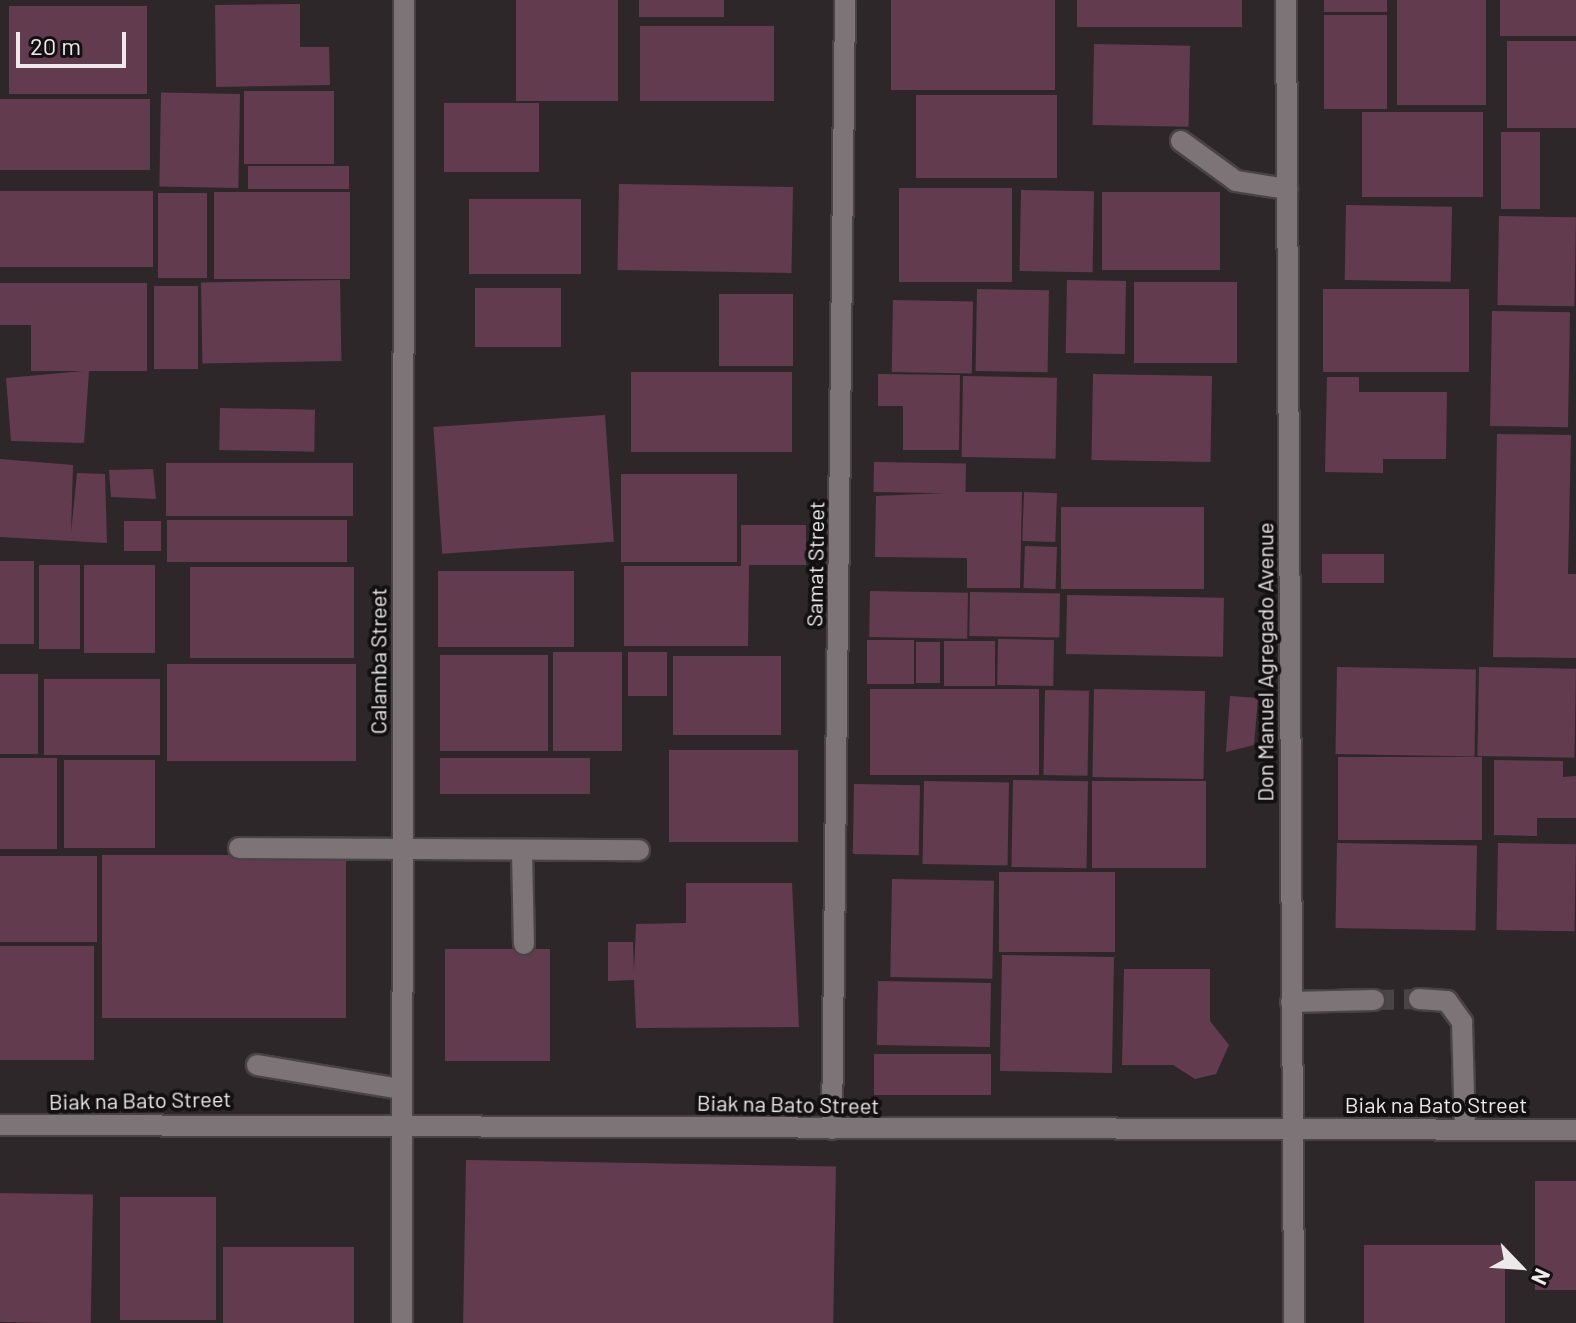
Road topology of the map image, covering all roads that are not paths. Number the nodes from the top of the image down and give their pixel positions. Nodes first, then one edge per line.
1 (404, 0) edge
2 (845, 0) edge
3 (1286, 0) edge
4 (1181, 141) dead end
5 (1287, 189) junction
6 (239, 848) dead end
7 (639, 850) dead end
8 (522, 851) junction
9 (402, 854) junction
10 (524, 944) dead end
11 (1419, 999) tunnel mouth
12 (1374, 1000) tunnel mouth
13 (1291, 1002) junction
14 (257, 1065) dead end
15 (401, 1089) junction
16 (401, 1121) junction
17 (0, 1125) edge
18 (1291, 1128) junction
19 (832, 1129) junction
20 (1465, 1129) junction
21 (1576, 1130) edge
22 (402, 1323) edge
23 (1294, 1323) edge

1 - 9 street, Calamba Street
2 - 19 street, Samat Street
3 - 5 street, Don Manuel Agregado Avenue
4 - 5 street
5 - 13 street, Don Manuel Agregado Avenue
6 - 9 street
7 - 8 street
8 - 9 street
8 - 10 street
9 - 15 street, Calamba Street
11 - 20 street
12 - 13 street
13 - 18 street, Don Manuel Agregado Avenue
14 - 15 street
15 - 16 street, Calamba Street
16 - 17 street, Biak na Bato Street
16 - 19 street, Biak na Bato Street
16 - 22 street, Calamba Street
18 - 19 street, Biak na Bato Street
18 - 20 street, Biak na Bato Street
18 - 23 street, Don Manuel Agregado Avenue
20 - 21 street, Biak na Bato Street

